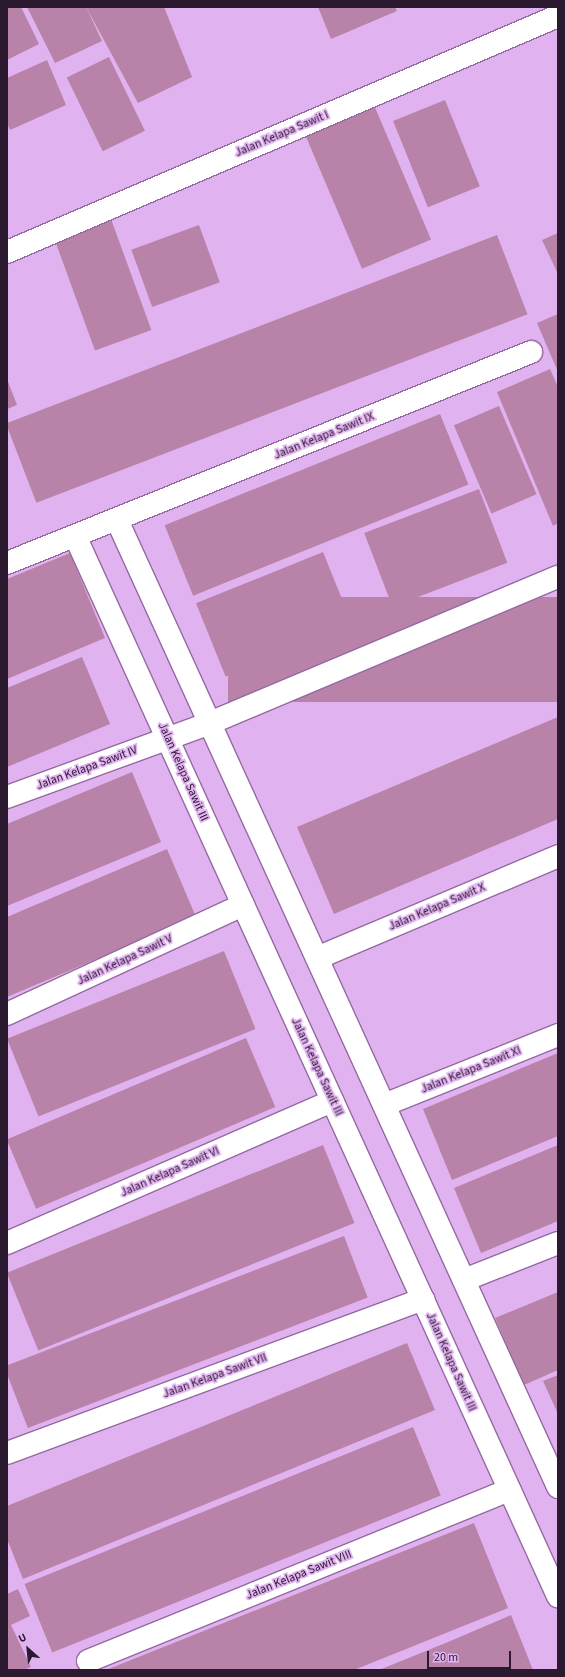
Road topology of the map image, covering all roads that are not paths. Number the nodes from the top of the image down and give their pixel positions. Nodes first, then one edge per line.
1 (558, 16) edge
2 (7, 252) edge
3 (531, 352) dead end
4 (118, 520) junction
5 (76, 538) junction
6 (7, 563) edge
7 (558, 577) edge
8 (210, 723) junction
9 (167, 738) junction
10 (7, 797) edge
11 (558, 856) edge
12 (243, 905) junction
13 (317, 958) junction
14 (7, 1014) edge
15 (558, 1035) edge
16 (332, 1101) junction
17 (384, 1106) junction
18 (7, 1243) edge
19 (558, 1243) edge
20 (464, 1280) junction
21 (423, 1299) junction
22 (7, 1453) edge
23 (556, 1478) edge
24 (510, 1490) junction
25 (558, 1596) edge
26 (88, 1661) dead end

1 - 2 street, Jalan Kelapa Sawit I
3 - 4 street, Jalan Kelapa Sawit IX
4 - 5 street, Jalan Kelapa Sawit IX
4 - 8 street
5 - 6 street, Jalan Kelapa Sawit IX
5 - 9 street, Jalan Kelapa Sawit III
7 - 8 street
8 - 9 street
8 - 13 street
9 - 10 street, Jalan Kelapa Sawit IV
9 - 12 street, Jalan Kelapa Sawit III
11 - 13 street, Jalan Kelapa Sawit X
12 - 14 street, Jalan Kelapa Sawit V
12 - 16 street, Jalan Kelapa Sawit III
13 - 17 street
15 - 17 street, Jalan Kelapa Sawit XI
16 - 18 street, Jalan Kelapa Sawit VI
16 - 21 street, Jalan Kelapa Sawit III
17 - 20 street
19 - 20 street
20 - 23 street
21 - 22 street, Jalan Kelapa Sawit VII
21 - 24 street, Jalan Kelapa Sawit III
24 - 25 street, Jalan Kelapa Sawit III
24 - 26 street, Jalan Kelapa Sawit VIII

